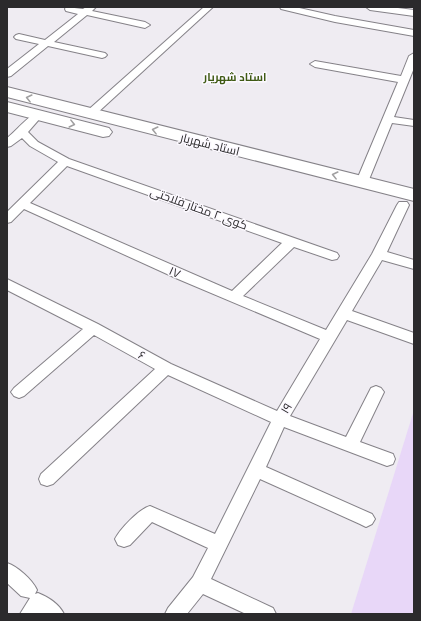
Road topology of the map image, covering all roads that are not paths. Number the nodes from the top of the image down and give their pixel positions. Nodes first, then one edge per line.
1 (209, 7) edge
2 (284, 7) edge
3 (370, 7) edge
4 (69, 9) dead end
5 (88, 10) edge
6 (414, 13) edge
7 (145, 25) dead end
8 (414, 33) edge
9 (19, 37) dead end
10 (47, 42) junction
11 (102, 56) dead end
12 (414, 58) edge
13 (315, 64) dead end
14 (7, 74) edge
15 (404, 80) junction
16 (7, 92) edge
17 (7, 107) edge
18 (91, 113) junction
19 (38, 116) junction
20 (388, 119) junction
21 (414, 124) edge
22 (22, 132) junction
23 (7, 133) edge
24 (7, 144) edge
25 (65, 161) junction
26 (362, 182) junction
27 (410, 203) edge
28 (22, 204) junction
29 (7, 219) edge
30 (292, 241) junction
31 (380, 254) junction
32 (332, 256) dead end
33 (414, 266) edge
34 (7, 284) edge
35 (234, 297) junction
36 (343, 313) junction
37 (94, 328) junction
38 (329, 337) junction
39 (414, 340) edge
40 (166, 368) junction
41 (20, 392) dead end
42 (376, 392) dead end
43 (280, 419) junction
44 (350, 446) junction
45 (387, 459) dead end
46 (256, 470) junction
47 (47, 479) dead end
48 (366, 518) dead end
49 (124, 539) dead end
50 (219, 544) junction
51 (7, 571) edge
52 (200, 583) junction
53 (28, 590) dead end
54 (30, 614) edge
55 (54, 614) edge
56 (175, 614) edge
57 (266, 614) edge

1 - 18 street
2 - 8 street
3 - 6 street
4 - 5 street
5 - 7 street
5 - 10 street
9 - 10 street
10 - 11 street
10 - 14 street
12 - 15 street
13 - 15 street
15 - 20 street
18 -> 16 main road, استاد شهریار
17 - 19 main road, استاد شهریار
26 -> 18 main road, استاد شهریار
19 - 22 street
19 -> 27 main road, استاد شهریار
20 - 21 street
20 - 26 street
22 - 23 street
22 - 24 street
22 - 25 street, کوی ۲ مختار فلاحتی
25 - 28 street
25 - 30 street, کوی ۲ مختار فلاحتی
26 - 27 main road, استاد شهریار
27 - 31 street, ۱۹
28 - 29 street
28 - 35 street, ۱۷
30 - 32 street, کوی ۲ مختار فلاحتی
30 - 35 street
31 - 33 street
31 - 36 street, ۱۹
34 - 37 street, ۶
35 - 38 street, ۱۷
36 - 38 street, ۱۹
36 - 39 street
37 - 40 street, ۶
37 - 41 street
38 - 43 street, ۱۹
40 - 43 street, ۶
40 - 47 street
42 - 44 street
43 - 44 street, ۶
43 - 46 street, ۱۹
44 - 45 street, ۶
46 - 48 street
46 - 50 street, ۱۹
49 - 50 street
50 - 52 street, ۱۹
51 - 53 street
52 - 56 street, ۱۹
52 - 57 street
54 - 55 street

